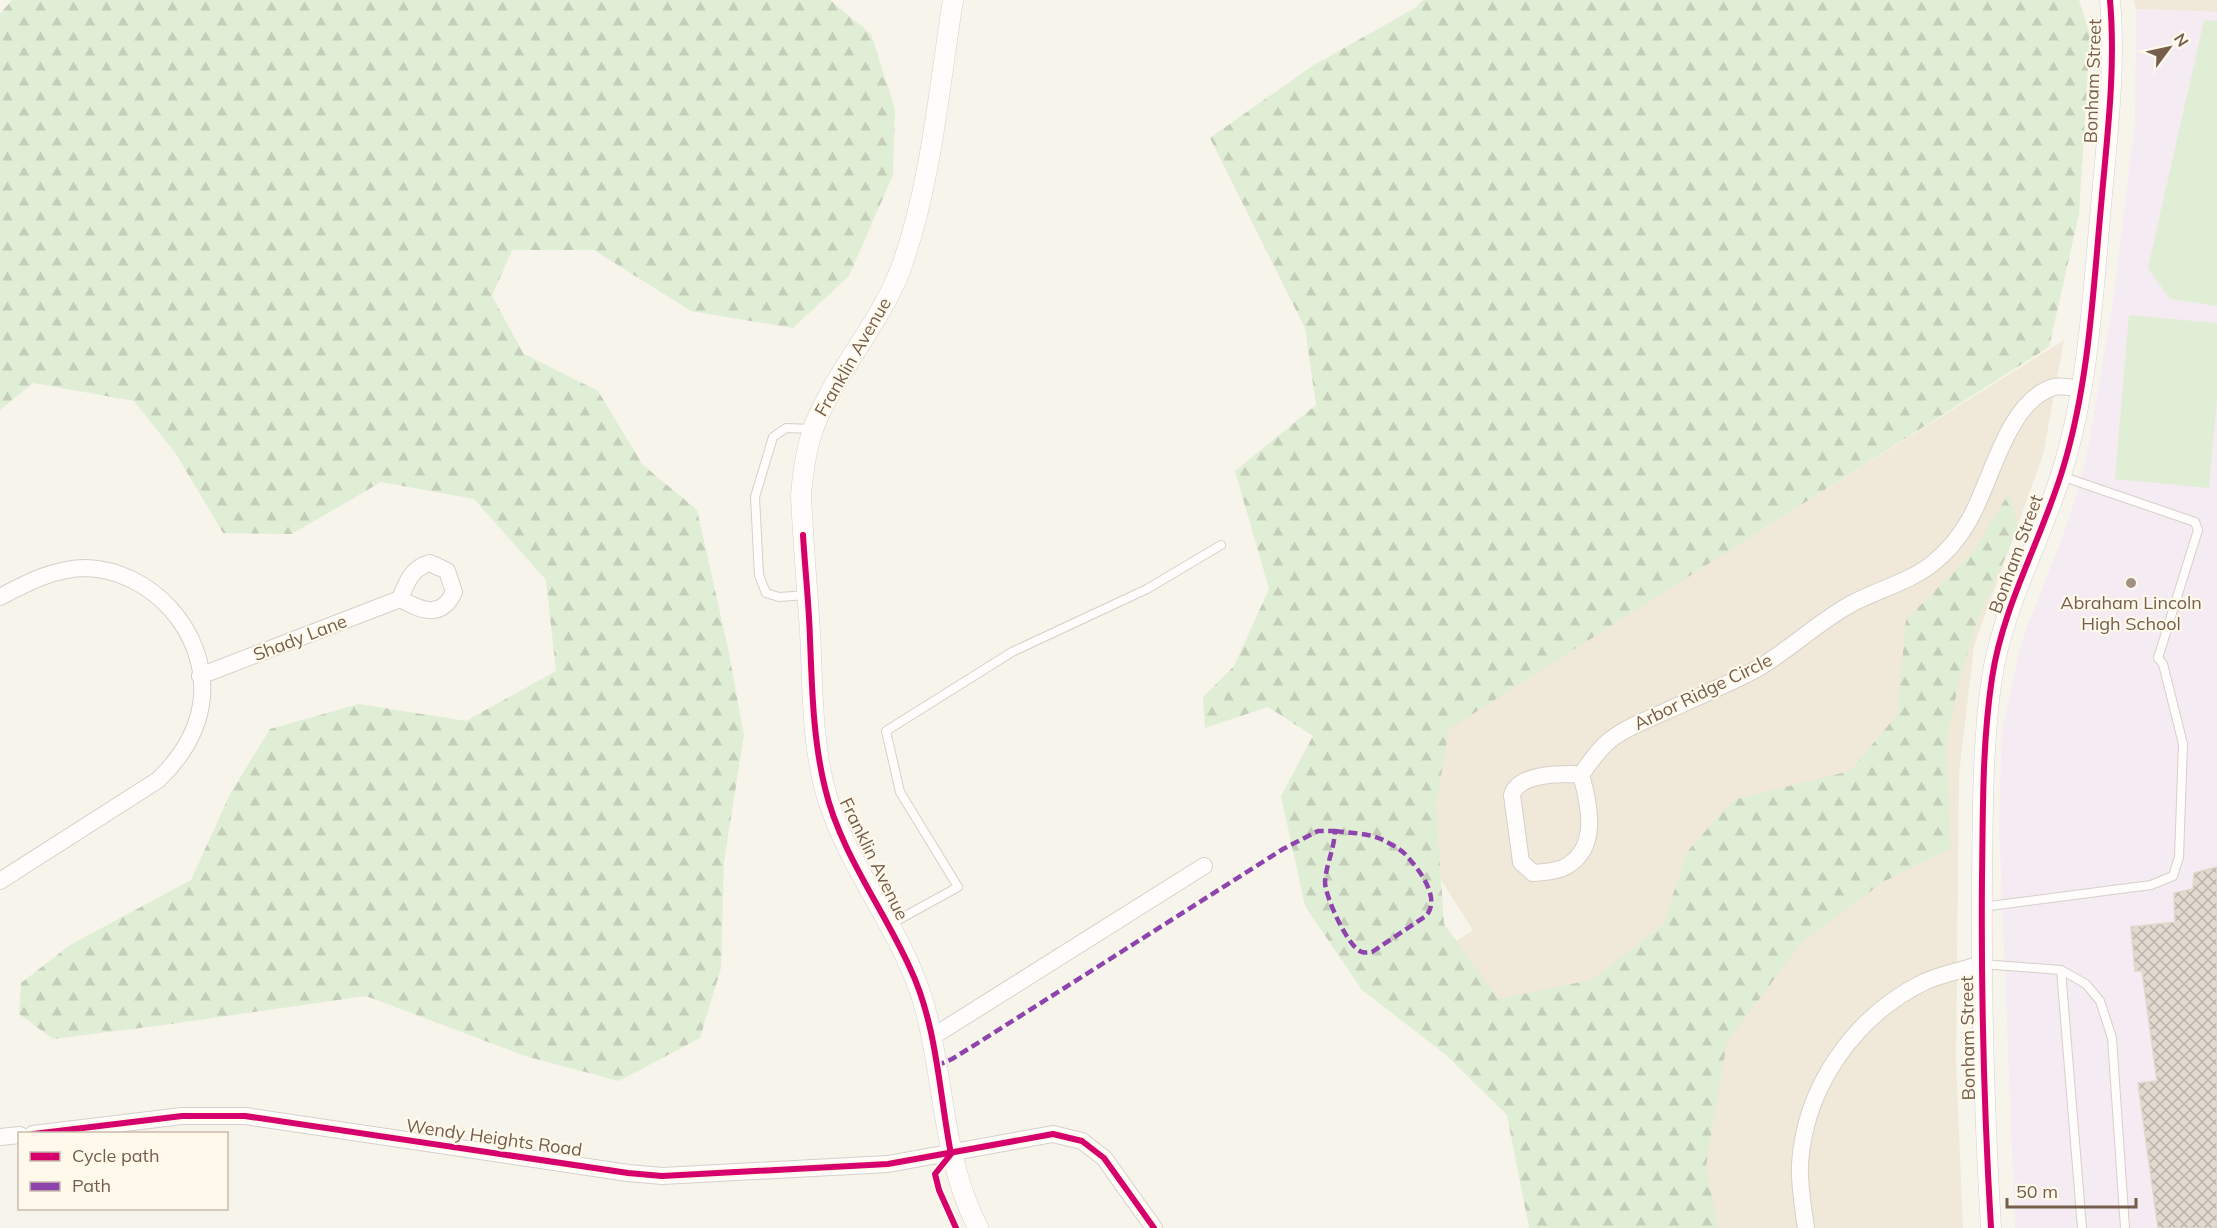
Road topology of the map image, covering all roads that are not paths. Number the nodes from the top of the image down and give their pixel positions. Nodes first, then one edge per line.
1 (953, 0) edge
2 (2110, 0) edge
3 (2081, 389) junction
4 (813, 429) junction
5 (2061, 476) junction
6 (1221, 545) dead end
7 (807, 596) junction
8 (0, 597) edge
9 (400, 599) dead end
10 (200, 676) junction
11 (1581, 775) junction
12 (1204, 866) dead end
13 (0, 881) edge
14 (1982, 907) junction
15 (889, 925) junction
16 (1981, 964) junction
17 (2061, 970) junction
18 (932, 1038) junction
19 (50, 1132) edge
20 (18, 1135) edge
21 (0, 1137) edge
22 (951, 1154) junction
23 (978, 1228) edge
24 (1154, 1228) edge
25 (1806, 1228) edge
26 (1991, 1228) edge
27 (2082, 1228) edge
28 (2125, 1228) edge

1 - 4 street, Franklin Avenue
2 - 3 street, Bonham Street
3 - 5 street, Bonham Street
3 - 11 street, Arbor Ridge Circle
4 - 7 street, Franklin Avenue
4 - 7 lane
5 - 14 street, Bonham Street
5 - 14 lane
6 - 15 lane
7 - 15 street, Franklin Avenue
8 - 10 street
9 - 10 street, Shady Lane
10 - 13 street
11 - 11 street
12 - 18 street
14 - 16 street, Bonham Street
15 - 18 street, Franklin Avenue
16 - 17 lane
16 - 25 street
16 - 26 street, Bonham Street
17 - 27 lane
17 - 28 lane
18 - 22 street, Franklin Avenue
19 - 22 street, Wendy Heights Road
20 - 21 street
22 - 23 street, Franklin Avenue
22 - 24 street, Wendy Heights Road

